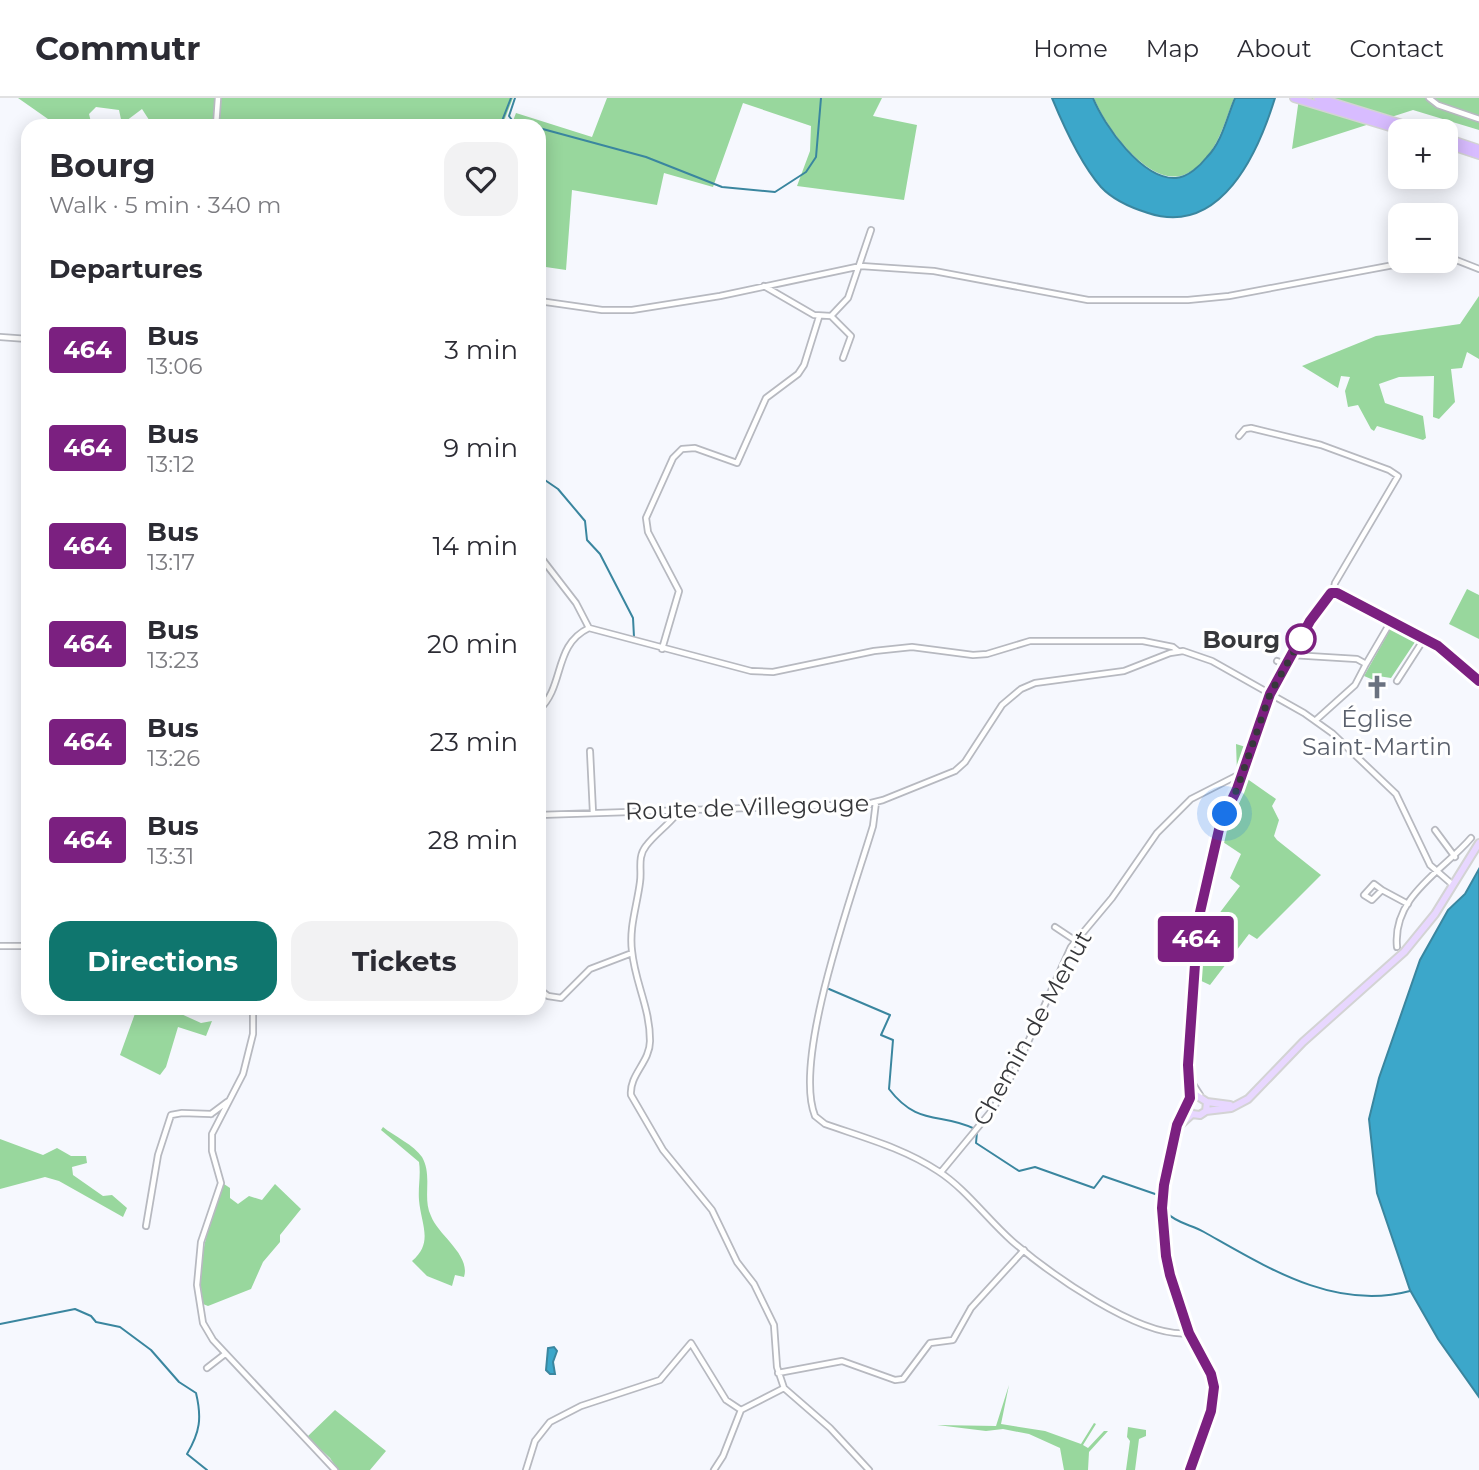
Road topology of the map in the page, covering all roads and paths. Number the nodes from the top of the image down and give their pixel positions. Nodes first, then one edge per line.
1 (218, 98) edge
2 (1294, 98) edge
3 (1318, 98) edge
4 (1429, 98) edge
5 (216, 119) edge
6 (1479, 119) edge
7 (1388, 120) edge
8 (1388, 126) edge
9 (1458, 142) edge
10 (1458, 148) edge
11 (1479, 149) edge
12 (1479, 155) edge
13 (871, 230) dead end
14 (1458, 261) edge
15 (861, 265) junction
16 (1388, 266) edge
17 (1479, 269) edge
18 (764, 286) junction
19 (546, 302) edge
20 (831, 316) junction
21 (819, 317) junction
22 (0, 337) edge
23 (21, 338) edge
24 (843, 358) dead end
25 (1239, 436) dead end
26 (546, 564) edge
27 (1334, 593) junction
28 (1390, 623) junction
29 (589, 628) junction
30 (1424, 639) junction
31 (662, 649) junction
32 (1178, 651) junction
33 (1292, 655) junction
34 (1277, 661) dead end
35 (1366, 664) junction
36 (1286, 665) junction
37 (1397, 681) dead end
38 (1479, 681) edge
39 (1270, 694) junction
40 (546, 701) edge
41 (1315, 720) junction
42 (590, 751) dead end
43 (1244, 772) junction
44 (876, 802) junction
45 (677, 810) junction
46 (593, 813) junction
47 (546, 815) edge
48 (1435, 830) dead end
49 (1471, 838) dead end
50 (1479, 843) edge
51 (1455, 857) junction
52 (1435, 871) junction
53 (1453, 885) junction
54 (1382, 890) dead end
55 (1408, 904) junction
56 (1055, 927) dead end
57 (1076, 940) junction
58 (0, 946) edge
59 (21, 946) edge
60 (1397, 947) dead end
61 (632, 953) junction
62 (546, 994) edge
63 (252, 1015) edge
64 (1187, 1073) junction
65 (1200, 1095) junction
66 (232, 1098) junction
67 (1190, 1098) junction
68 (1207, 1102) junction
69 (1239, 1104) junction
70 (1187, 1108) junction
71 (1206, 1111) junction
72 (211, 1114) junction
73 (1192, 1114) junction
74 (218, 1119) junction
75 (1176, 1130) junction
76 (941, 1172) junction
77 (146, 1226) dead end
78 (1024, 1250) junction
79 (1189, 1333) junction
80 (225, 1354) junction
81 (207, 1368) dead end
82 (778, 1373) junction
83 (784, 1388) junction
84 (741, 1410) junction
85 (335, 1470) edge
86 (526, 1470) edge
87 (714, 1470) edge
88 (869, 1470) edge
89 (1190, 1470) edge

1 - 5 street
2 - 8 highway
3 - 7 highway
4 - 6 street
9 - 11 highway
10 - 12 highway
13 - 15 street
14 - 17 street
15 - 16 street
15 - 18 street
15 - 20 street
18 - 19 street
18 - 21 street
20 - 21 street
20 - 24 street
21 - 31 street
22 - 23 street
25 - 27 street
26 - 29 street
27 - 28 street
27 - 33 street
28 - 30 street
28 - 35 street
29 - 31 street
29 - 40 street
30 - 37 street
30 - 38 street
31 - 32 street
32 - 39 street
32 - 44 street, Route de Villegouge
33 - 35 street
33 - 36 street
34 - 36 street
35 - 41 street
36 - 39 street
39 - 41 street
39 - 43 street
41 - 52 street
42 - 46 street
43 - 57 street, Chemin de Menut
43 - 64 street
44 - 45 street, Route de Villegouge
44 - 76 street
45 - 46 street, Route de Villegouge
45 - 61 street
46 - 47 street, Route de Villegouge
48 - 51 street
49 - 51 street
50 - 53 main road
51 - 52 street
52 - 53 street
52 - 55 street
53 - 69 main road
54 - 55 street
55 - 60 street
56 - 57 street
57 - 76 street, Chemin de Menut
58 - 59 street
61 - 62 street
61 - 82 street
63 - 66 street
64 - 65 street
64 - 67 street
65 - 67 main road
65 - 68 main road
66 - 72 street
66 - 74 street
67 - 70 main road
68 - 69 main road
68 - 71 main road
69 - 71 main road
70 - 73 main road
70 - 75 main road
71 - 73 main road
72 - 74 street
72 - 77 street
73 - 75 main road
74 - 80 street
75 - 79 main road
76 - 78 street
78 - 79 street
78 - 82 street
79 - 89 main road
80 - 81 street
80 - 85 street
82 - 83 street
83 - 84 street
83 - 88 street
84 - 86 street
84 - 87 street

